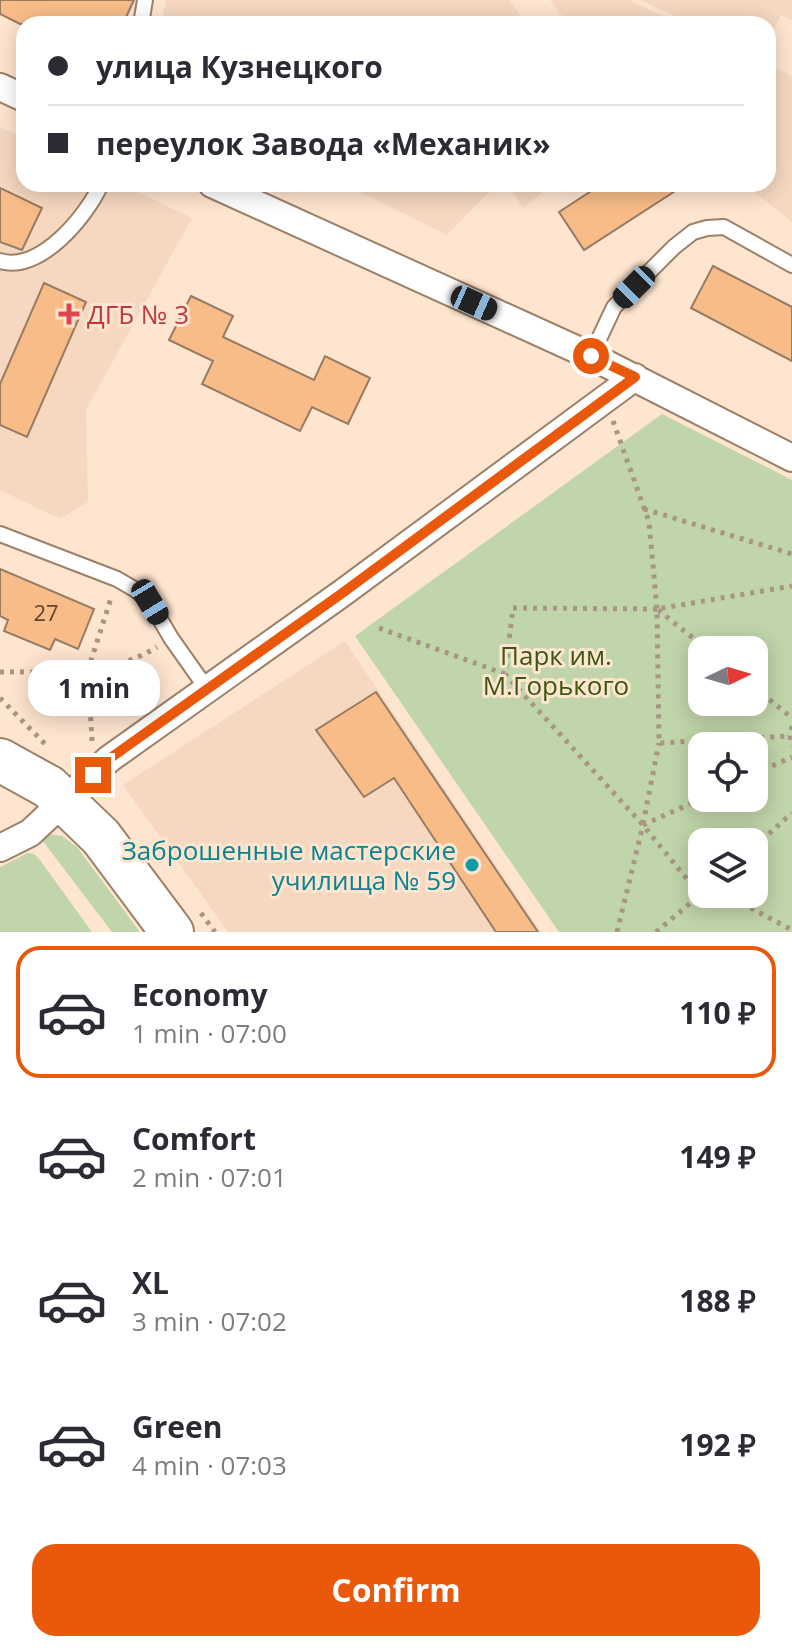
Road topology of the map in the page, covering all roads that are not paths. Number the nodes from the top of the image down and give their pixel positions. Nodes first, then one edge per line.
1 (96, 192) edge
2 (230, 192) edge
3 (792, 265) edge
4 (1, 266) edge
5 (591, 356) junction
6 (635, 377) junction
7 (792, 458) edge
8 (0, 534) edge
9 (207, 689) junction
10 (0, 760) edge
11 (79, 789) junction
12 (0, 848) edge
13 (172, 932) edge

1 - 4 lane
2 - 5 street
3 - 5 lane
5 - 6 street
6 - 7 street
6 - 9 street
8 - 9 lane
9 - 11 street
10 - 11 main road
11 - 12 street
11 - 13 main road

